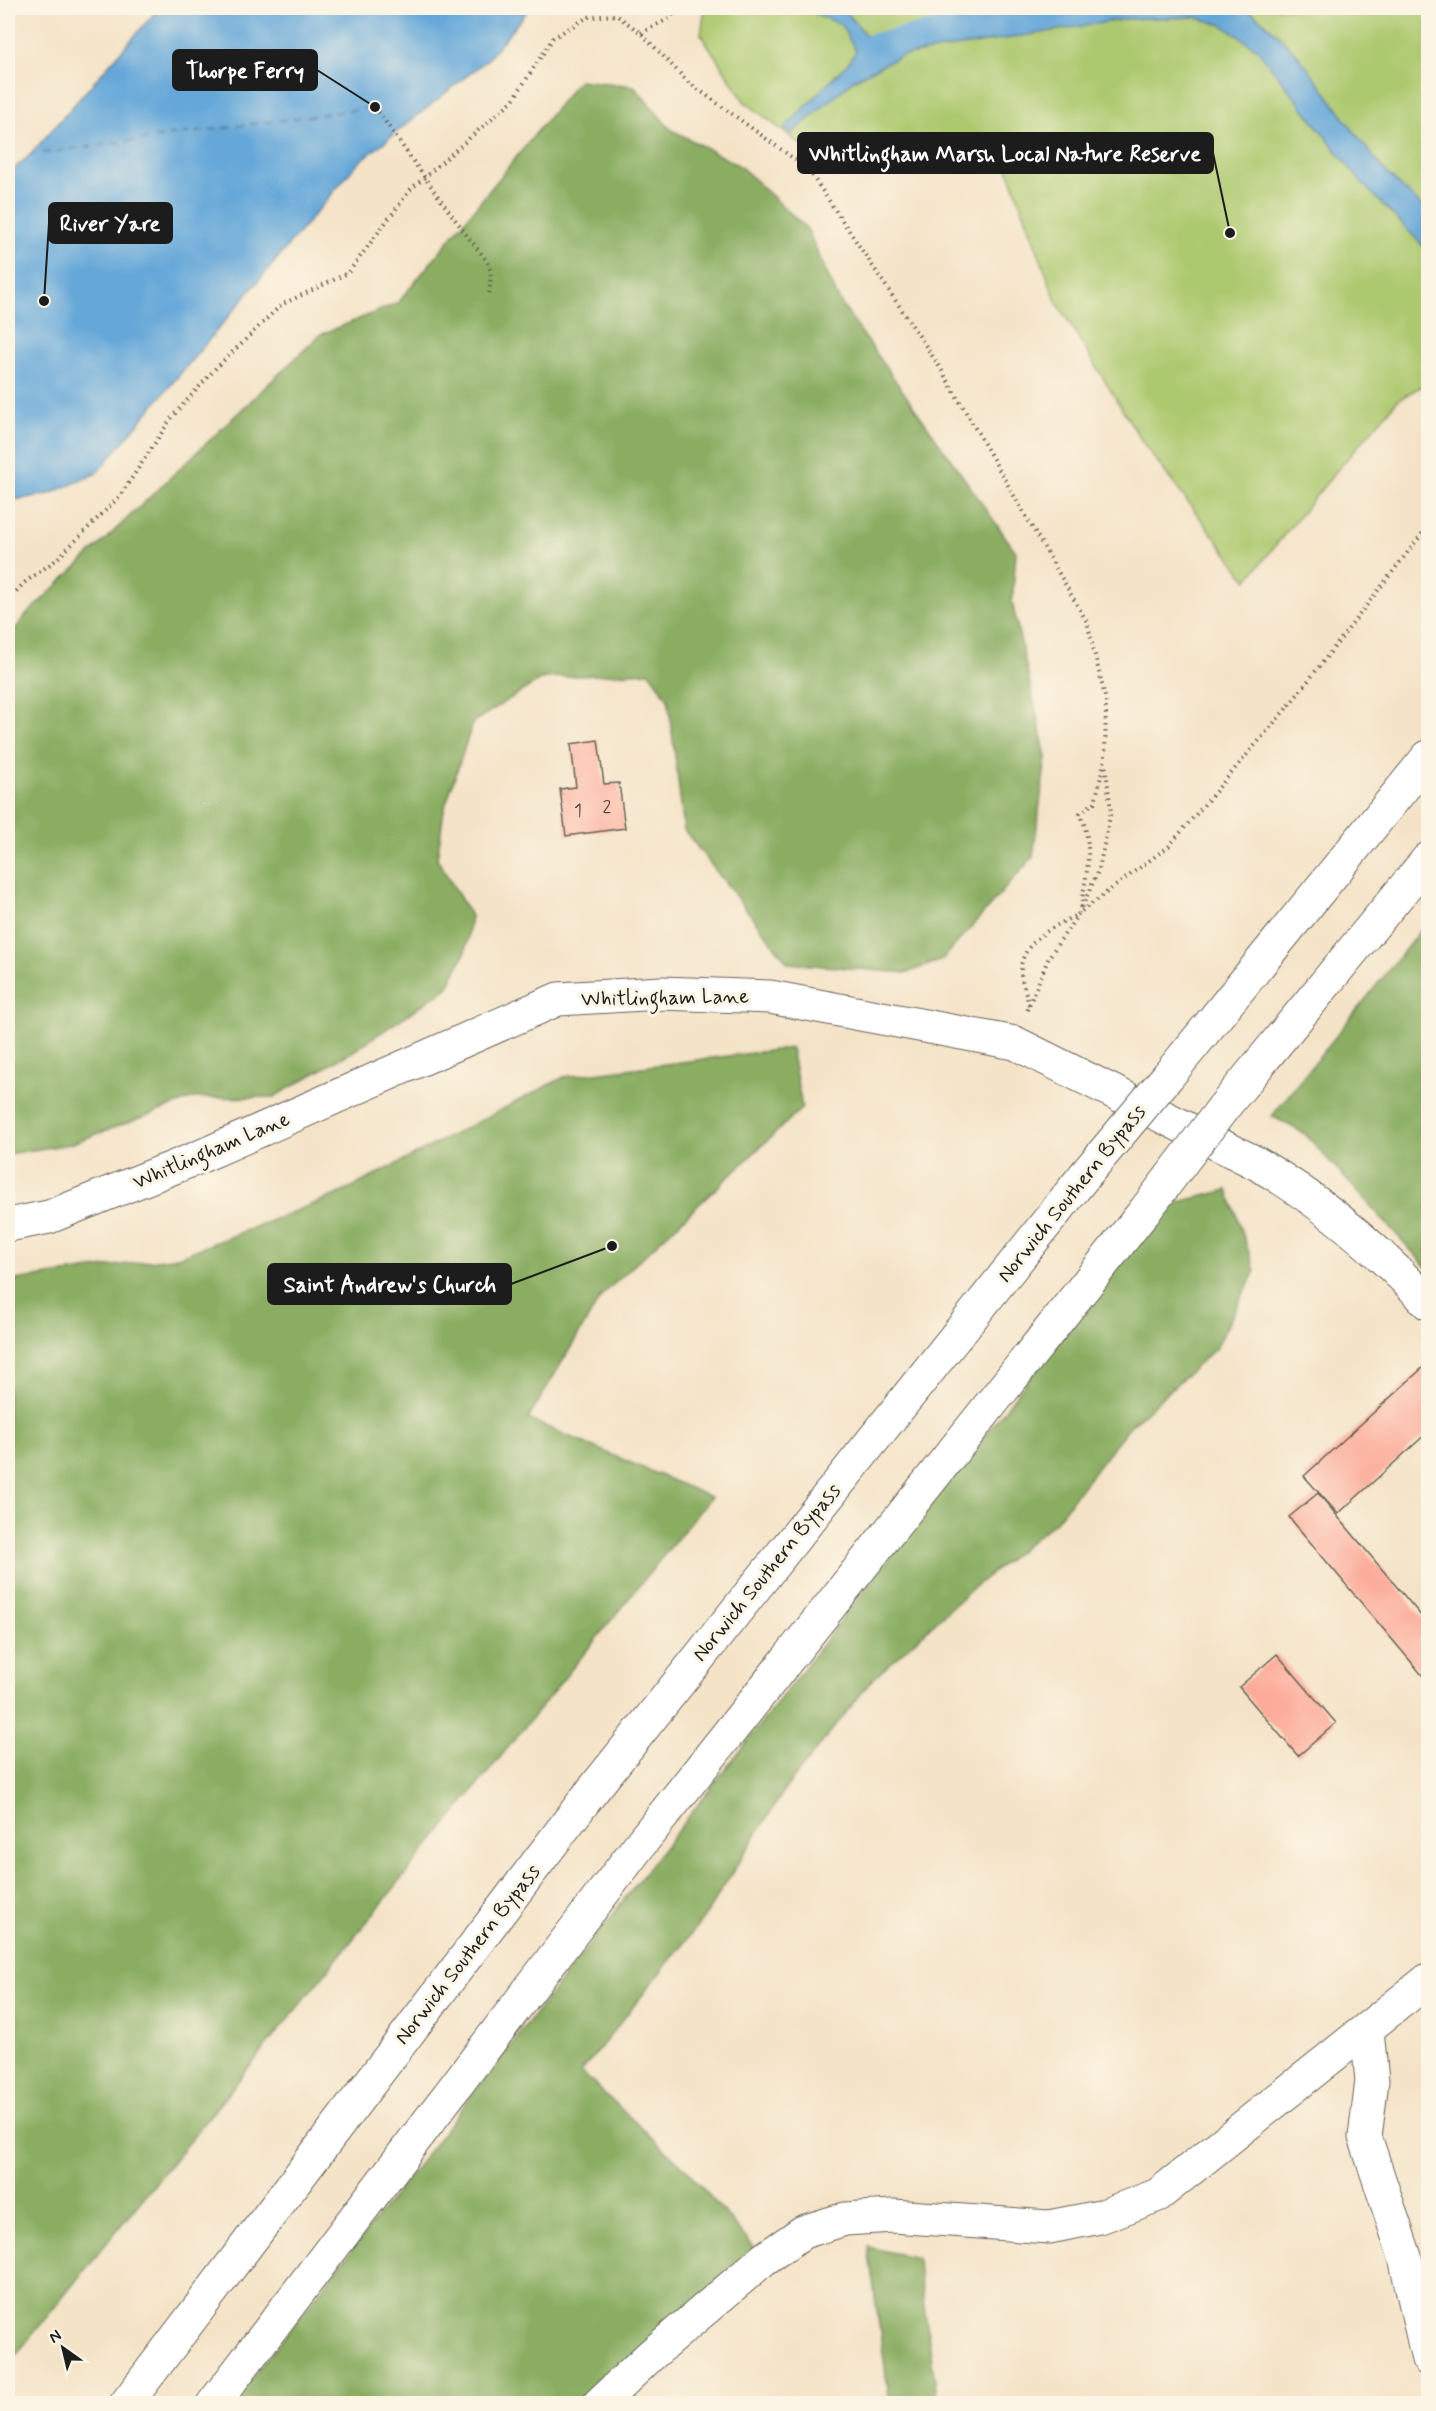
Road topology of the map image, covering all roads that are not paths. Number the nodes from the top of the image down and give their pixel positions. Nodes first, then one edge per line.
1 (1428, 758) edge
2 (1428, 859) edge
3 (8, 1225) edge
4 (1428, 1303) edge
5 (1428, 1980) edge
6 (1367, 2030) junction
7 (1428, 2359) edge
8 (126, 2403) edge
9 (213, 2403) edge
10 (599, 2403) edge

1 - 8 main road, Norwich Southern Bypass, bridge
2 - 9 main road, bridge
3 - 4 main road, Whitlingham Lane
5 - 6 main road
6 - 7 main road
6 - 10 main road

